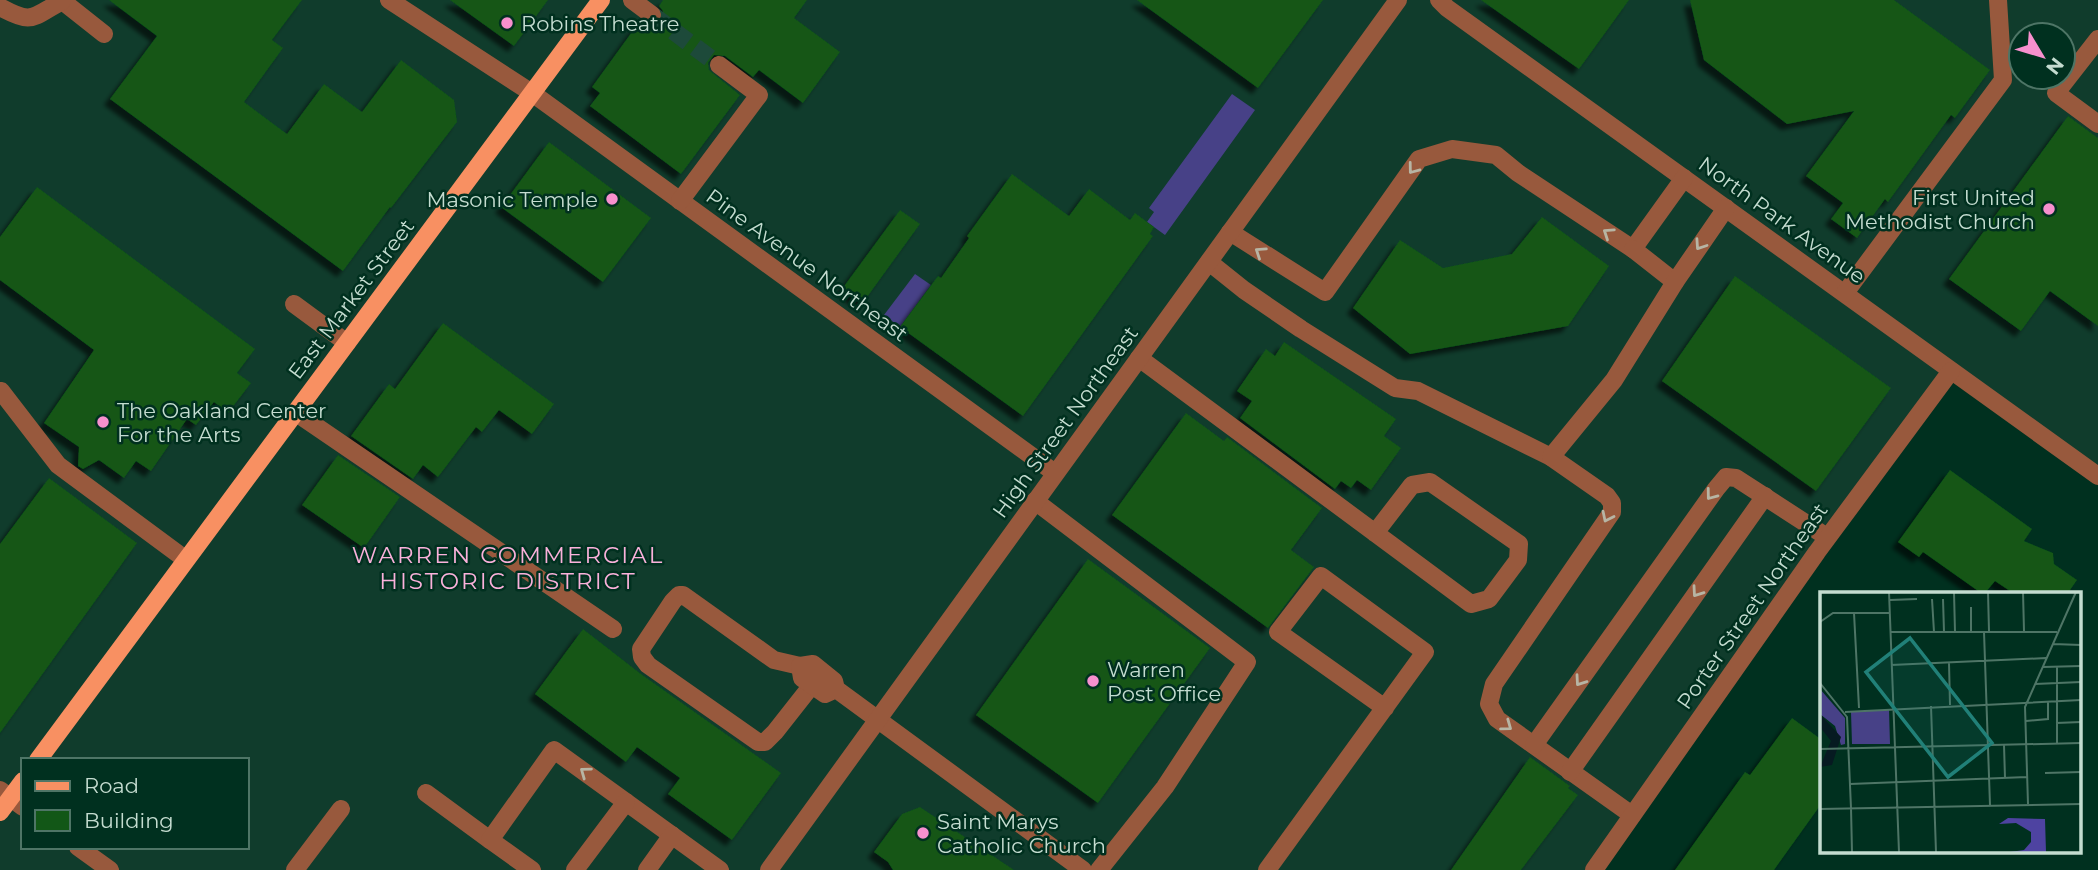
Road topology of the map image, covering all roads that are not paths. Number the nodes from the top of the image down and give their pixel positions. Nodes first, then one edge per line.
1 (61, 0) edge
2 (390, 0) edge
3 (601, 0) edge
4 (632, 0) edge
5 (1398, 0) edge
6 (1439, 0) edge
7 (1998, 0) edge
8 (0, 7) edge
9 (652, 15) tunnel mouth
10 (104, 34) dead end
11 (2098, 39) edge
12 (719, 65) tunnel mouth
13 (533, 93) junction
14 (2098, 124) edge
15 (1684, 178) junction
16 (680, 201) junction
17 (1726, 208) junction
18 (1230, 232) junction
19 (1633, 250) junction
20 (1209, 262) junction
21 (1675, 282) junction
22 (1845, 293) junction
23 (294, 304) dead end
24 (347, 343) junction
25 (1139, 358) junction
26 (1951, 371) junction
27 (1, 391) edge
28 (295, 412) junction
29 (1551, 457) junction
30 (2096, 471) edge
31 (1055, 473) junction
32 (1765, 496) junction
33 (1035, 502) junction
34 (1375, 533) junction
35 (1827, 537) junction
36 (185, 559) junction
37 (613, 629) dead end
38 (800, 667) junction
39 (812, 685) junction
40 (836, 689) junction
41 (1385, 708) junction
42 (878, 719) junction
43 (1534, 745) junction
44 (39, 758) edge
45 (1570, 772) junction
46 (21, 784) edge
47 (426, 793) dead end
48 (8, 802) edge
49 (626, 802) junction
50 (341, 809) dead end
51 (1632, 816) junction
52 (672, 835) junction
53 (490, 840) junction
54 (81, 849) edge
55 (110, 870) edge
56 (295, 870) edge
57 (532, 870) edge
58 (575, 870) edge
59 (647, 870) edge
60 (720, 870) edge
61 (769, 870) edge
62 (1083, 870) edge
63 (1099, 870) edge
64 (1267, 870) edge
65 (1594, 870) edge

1 - 8 street
1 - 10 street
2 - 13 street, Pine Avenue Northeast
3 - 13 main road, East Market Street
4 - 9 street
5 - 18 street, High Street Northeast
6 - 15 street, North Park Avenue
7 - 22 street
11 - 14 street
12 - 16 street
13 - 16 street, Pine Avenue Northeast
13 - 24 main road, East Market Street
15 - 17 street, North Park Avenue
15 - 19 street
16 - 31 street, Pine Avenue Northeast
17 -> 21 street
17 - 22 street, North Park Avenue
19 -> 18 street
18 - 20 street, High Street Northeast
19 - 21 street
20 - 25 street, High Street Northeast
20 - 29 street
21 - 29 street
22 - 26 street, North Park Avenue
23 - 24 street
24 - 28 main road, East Market Street
25 - 31 street, High Street Northeast
25 - 34 street
26 - 30 street, North Park Avenue
26 - 35 street, Porter Street Northeast
27 - 36 street
28 - 36 main road, East Market Street
28 - 37 street
29 -> 43 street
31 - 33 street, High Street Northeast
32 - 35 street
32 -> 43 street
32 -> 45 street
33 - 42 street, High Street Northeast
33 - 63 street
34 - 34 street
35 - 51 street, Porter Street Northeast
36 - 44 main road, East Market Street
38 - 39 street
38 - 39 street
38 - 40 street
39 - 40 street
40 - 42 street
41 - 41 street
41 - 64 street
42 - 61 street, High Street Northeast
42 - 62 street
43 - 45 street
45 - 51 street
46 - 48 main road
47 - 53 street
49 - 52 street
49 -> 53 street
49 - 58 street
50 - 56 street
51 - 65 street, Porter Street Northeast
52 - 59 street
52 - 60 street
53 - 57 street
54 - 55 street

